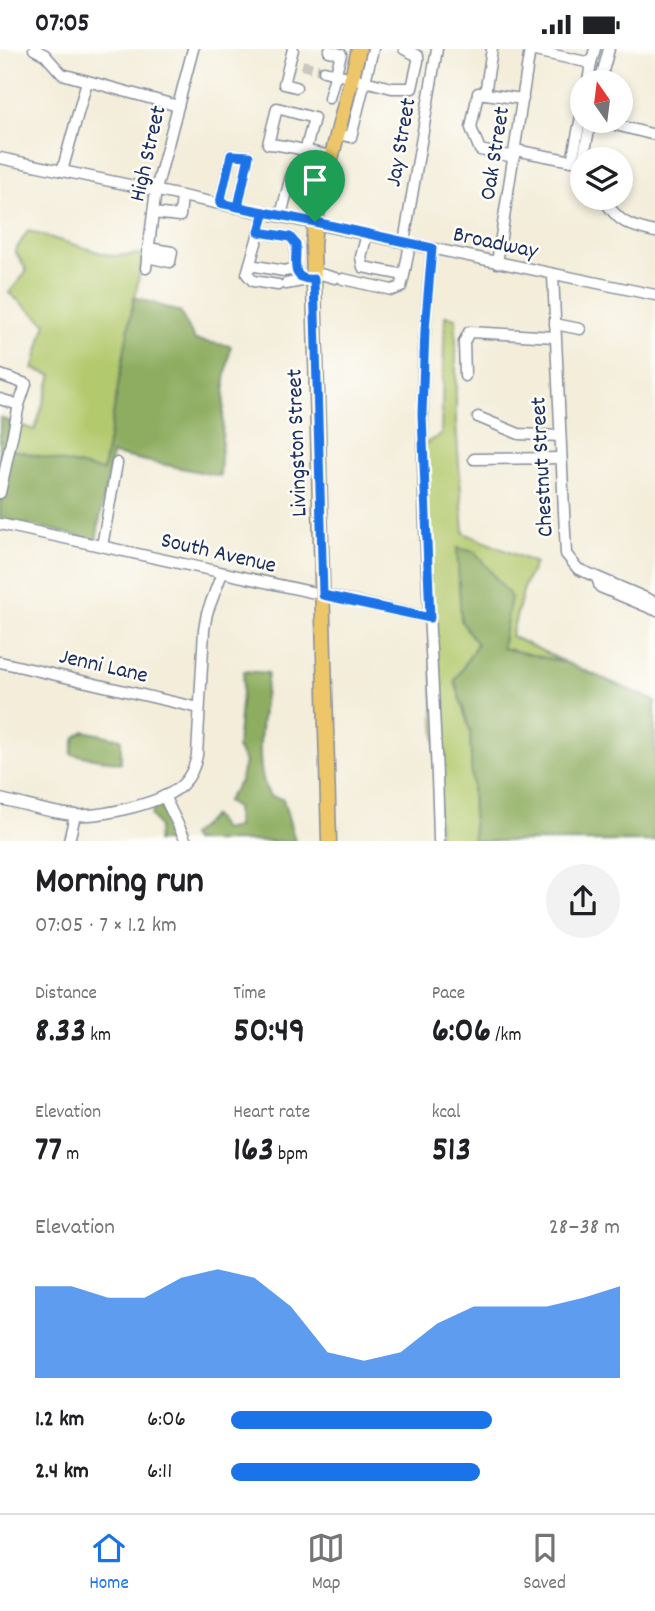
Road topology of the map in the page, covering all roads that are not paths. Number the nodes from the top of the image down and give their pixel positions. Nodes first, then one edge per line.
1 (34, 49) edge
2 (193, 49) edge
3 (293, 49) edge
4 (373, 49) edge
5 (404, 49) edge
6 (492, 49) edge
7 (595, 49) edge
8 (609, 49) edge
9 (434, 50) edge
10 (530, 50) edge
11 (329, 51) dead end
12 (342, 51) edge
13 (358, 53) edge
14 (290, 62) junction
15 (591, 63) junction
16 (302, 65) tunnel mouth
17 (590, 70) edge
18 (603, 70) edge
19 (330, 72) junction
20 (358, 78) junction
21 (87, 81) junction
22 (296, 87) dead end
23 (485, 94) junction
24 (329, 98) dead end
25 (523, 99) junction
26 (178, 106) junction
27 (634, 130) edge
28 (578, 133) edge
29 (655, 135) edge
30 (305, 152) junction
31 (514, 154) junction
32 (332, 156) junction
33 (0, 158) edge
34 (62, 171) junction
35 (156, 190) junction
36 (323, 190) junction
37 (182, 195) junction
38 (220, 203) junction
39 (238, 207) junction
40 (610, 210) edge
41 (265, 212) junction
42 (153, 213) junction
43 (281, 215) junction
44 (315, 222) junction
45 (259, 232) junction
46 (655, 232) edge
47 (367, 234) junction
48 (407, 243) junction
49 (432, 248) junction
50 (147, 258) dead end
51 (497, 263) junction
52 (250, 265) junction
53 (404, 275) junction
54 (553, 275) junction
55 (297, 277) junction
56 (655, 295) edge
57 (555, 324) junction
58 (580, 329) dead end
59 (555, 337) junction
60 (0, 375) edge
61 (464, 376) dead end
62 (0, 399) edge
63 (19, 405) junction
64 (478, 417) dead end
65 (560, 436) junction
66 (474, 459) dead end
67 (561, 459) junction
68 (117, 463) dead end
69 (0, 493) edge
70 (0, 524) edge
71 (102, 546) junction
72 (222, 573) junction
73 (597, 578) junction
74 (323, 595) junction
75 (655, 602) edge
76 (655, 610) edge
77 (430, 618) junction
78 (0, 662) edge
79 (199, 708) junction
80 (164, 796) junction
81 (0, 799) edge
82 (75, 815) junction
83 (69, 841) edge
84 (186, 841) edge
85 (329, 841) edge
86 (439, 841) edge

1 - 21 street
2 - 26 street, High Street
3 - 14 street
4 - 20 street
5 - 20 street
6 - 23 street
7 - 15 street
8 - 18 street
9 - 48 street, Jay Street
10 - 15 street
10 - 25 street, Oak Street
11 - 12 street
12 - 13 street
12 - 19 street
13 - 20 main road, Livingston Street
14 - 16 street
14 - 22 street
15 - 17 street
19 - 20 street
19 - 24 street
20 - 32 main road, Livingston Street
21 - 26 street
21 - 34 street
23 - 25 street
23 - 31 street
25 - 31 street, Oak Street
26 - 35 street, High Street
27 - 29 street
28 - 31 street
30 - 30 street
30 - 32 street
31 - 51 street, Oak Street
32 - 36 main road, Livingston Street
33 - 34 street, Broadway
34 - 35 street, Broadway
35 - 37 street, Broadway
35 - 42 street, High Street
36 - 43 street
36 - 44 main road, Livingston Street
37 - 38 street, Broadway
37 - 42 street
38 - 39 street, Broadway
38 - 39 street
39 - 41 street, Broadway
40 - 46 street
41 - 43 street, Broadway
41 - 45 street
42 - 50 street, High Street
43 - 44 street, Broadway
44 - 47 street, Broadway
44 - 55 main road, Livingston Street
45 - 52 street
45 - 55 street
47 - 48 street, Broadway
47 - 53 street
48 - 49 street, Broadway
48 - 53 street, Jay Street
49 - 51 street, Broadway
49 - 77 street
51 - 54 street, Broadway
52 - 55 street
52 - 55 street
53 - 55 street
54 - 56 street, Broadway
54 - 57 street, Chestnut Street
55 - 74 main road, Livingston Street
57 - 58 street
57 - 59 street, Chestnut Street
59 - 61 street
59 - 65 street, Chestnut Street
60 - 63 street
62 - 63 street
63 - 69 street
64 - 65 street
65 - 67 street, Chestnut Street
66 - 67 street
67 - 73 street, Chestnut Street
68 - 71 street
70 - 71 street, South Avenue
71 - 72 street, South Avenue
72 - 74 street, South Avenue
72 - 79 street
73 - 75 street, Chestnut Street
73 - 76 street
74 - 77 street, South Avenue
74 - 85 main road, Livingston Street
77 - 86 street
78 - 79 street, Jenni Lane
79 - 80 street
80 - 82 street
80 - 84 street
81 - 82 street
82 - 83 street

